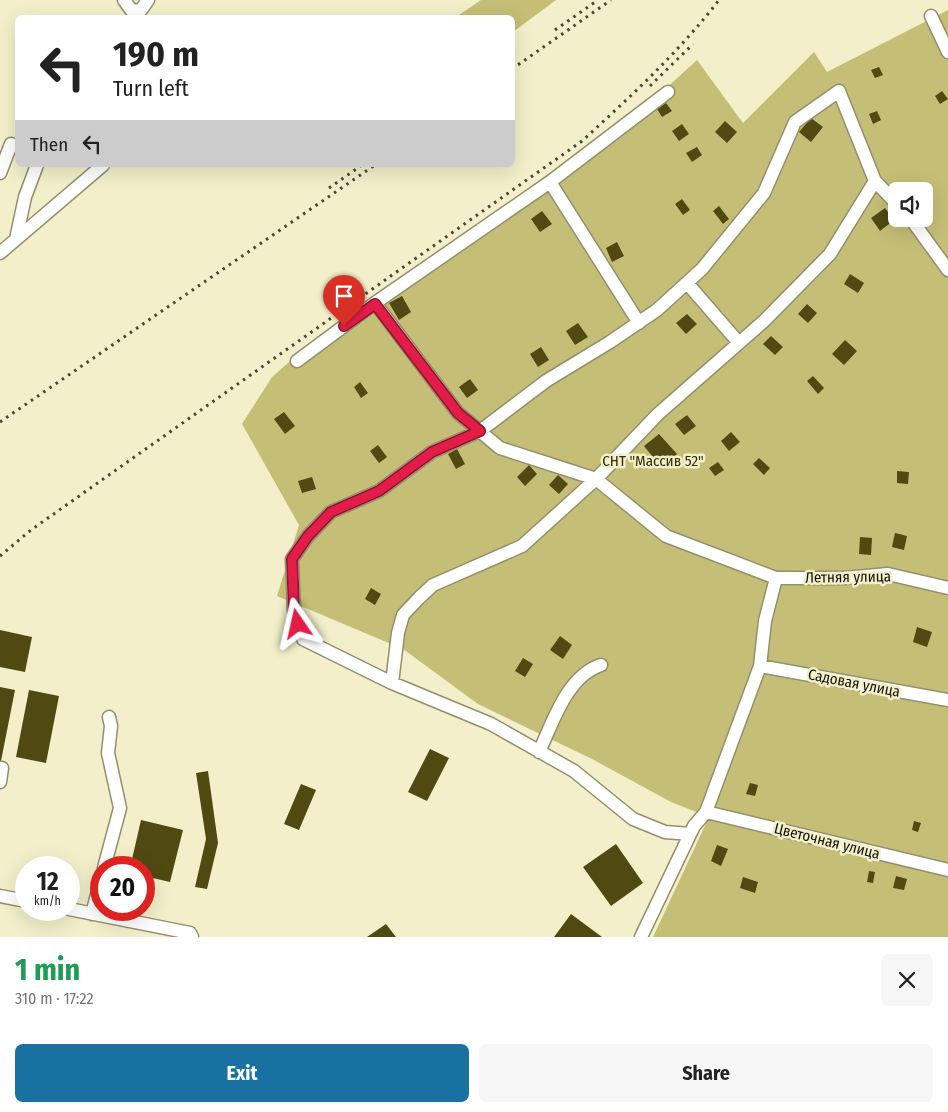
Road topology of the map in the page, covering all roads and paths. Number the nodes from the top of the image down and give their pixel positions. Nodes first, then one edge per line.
1 (124, 0) edge
2 (148, 0) edge
3 (931, 16) dead end
4 (948, 52) edge
5 (668, 92) dead end
6 (15, 145) edge
7 (36, 167) edge
8 (101, 167) edge
9 (0, 173) edge
10 (875, 181) junction
11 (550, 182) junction
12 (888, 195) edge
13 (917, 227) edge
14 (16, 239) junction
15 (0, 253) edge
16 (948, 270) edge
17 (687, 283) junction
18 (375, 304) junction
19 (639, 323) junction
20 (739, 343) junction
21 (297, 361) dead end
22 (480, 431) junction
23 (596, 478) junction
24 (776, 578) junction
25 (948, 588) edge
26 (601, 665) dead end
27 (760, 666) junction
28 (392, 683) junction
29 (948, 700) edge
30 (109, 717) dead end
31 (539, 752) junction
32 (0, 768) edge
33 (0, 782) edge
34 (706, 812) junction
35 (690, 834) junction
36 (107, 856) edge
37 (948, 870) edge
38 (0, 896) edge
39 (15, 899) edge
40 (128, 921) edge
41 (192, 937) edge
42 (641, 937) edge

1 - 2 street
3 - 4 street
5 - 11 street
6 - 9 street
7 - 14 street
8 - 14 street
10 - 12 street
10 - 17 street
10 - 20 street
11 - 18 street
11 - 19 street
13 - 16 street
14 - 15 street
17 - 19 street
17 - 20 street
18 - 21 street
18 - 22 street
19 - 22 street
20 - 23 street
22 - 23 street
22 - 28 street
23 - 24 street
23 - 28 street
24 - 25 street, Летняя улица
24 - 27 street
26 - 31 street
27 - 29 street, Садовая улица
27 - 34 street
28 - 31 street
30 - 36 street
31 - 35 street
32 - 33 street
34 - 35 street
34 - 37 street, Цветочная улица
35 - 42 street
38 - 39 street
40 - 41 street

